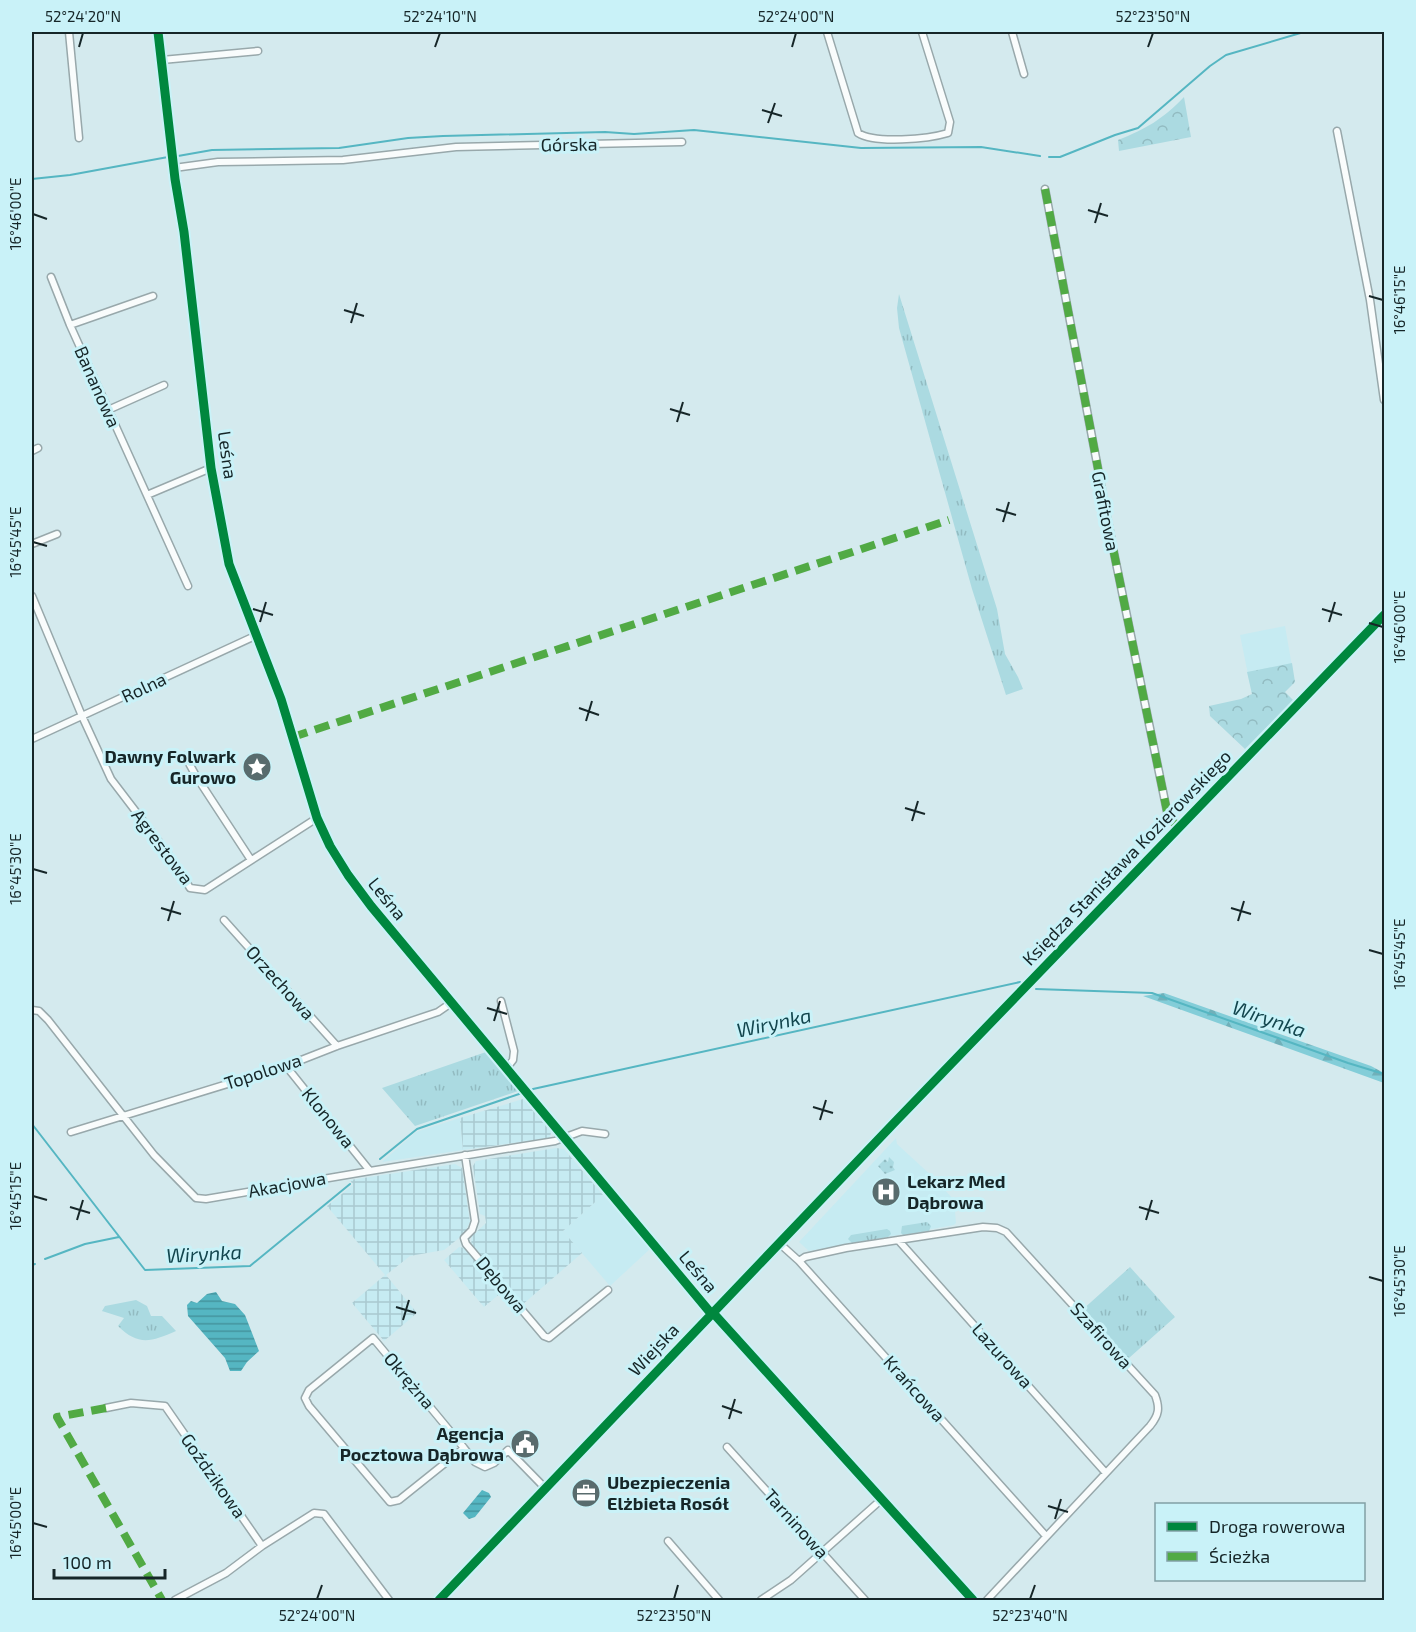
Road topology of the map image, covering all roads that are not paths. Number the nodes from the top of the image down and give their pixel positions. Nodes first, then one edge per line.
1 (69, 32) edge
2 (159, 32) edge
3 (826, 32) edge
4 (922, 32) edge
5 (1012, 32) edge
6 (258, 51) dead end
7 (162, 60) junction
8 (1024, 74) dead end
9 (1337, 131) dead end
10 (79, 138) dead end
11 (682, 142) dead end
12 (174, 168) junction
13 (1045, 189) dead end
14 (51, 277) dead end
15 (153, 296) dead end
16 (70, 325) junction
17 (1382, 374) edge
18 (164, 385) dead end
19 (1384, 400) edge
20 (108, 410) junction
21 (211, 468) junction
22 (147, 495) junction
23 (57, 534) dead end
24 (32, 544) edge
25 (188, 586) dead end
26 (32, 596) edge
27 (1384, 615) edge
28 (257, 635) junction
29 (82, 716) junction
30 (32, 739) edge
31 (185, 756) dead end
32 (317, 818) junction
33 (1179, 828) junction
34 (251, 860) junction
35 (224, 920) dead end
36 (501, 1001) dead end
37 (451, 1003) junction
38 (32, 1010) edge
39 (337, 1046) junction
40 (286, 1066) junction
41 (506, 1069) junction
42 (124, 1115) junction
43 (894, 1123) joint
44 (71, 1132) dead end
45 (604, 1134) dead end
46 (564, 1138) junction
47 (465, 1155) junction
48 (370, 1171) junction
49 (899, 1240) junction
50 (779, 1243) junction
51 (799, 1261) junction
52 (608, 1290) dead end
53 (712, 1314) junction
54 (106, 1408) dead end
55 (727, 1447) dead end
56 (464, 1448) junction
57 (1105, 1472) junction
58 (546, 1488) junction
59 (882, 1499) junction
60 (1046, 1536) junction
61 (668, 1541) dead end
62 (262, 1546) junction
63 (821, 1552) junction
64 (175, 1600) edge
65 (389, 1600) edge
66 (439, 1600) edge
67 (719, 1600) edge
68 (761, 1600) edge
69 (865, 1600) edge
70 (973, 1600) edge
71 (987, 1600) edge

1 - 10 street
2 - 7 street, Leśna
3 - 4 street
5 - 8 street
6 - 7 street
7 - 12 street, Leśna
9 - 17 street
11 - 12 street, Górska
12 - 21 street, Leśna
13 - 33 street, Grafitowa
14 - 16 street, Bananowa
15 - 16 street
16 - 20 street, Bananowa
17 - 19 street
18 - 20 street
20 - 22 street, Bananowa
21 - 22 street
21 - 28 street, Leśna
22 - 25 street, Bananowa
23 - 24 street
26 - 29 street, Agrestowa
27 - 33 street, Księdza Stanisława Kozierowskiego
28 - 29 street, Rolna
28 - 32 street, Leśna
29 - 30 street, Rolna
29 - 34 street, Agrestowa
31 - 34 street
32 - 34 street, Agrestowa
32 - 37 street, Leśna
33 - 43 street, Księdza Stanisława Kozierowskiego
35 - 39 street, Orzechowa
36 - 41 street
37 - 39 street, Topolowa
37 - 41 street, Leśna
38 - 42 street, Akacjowa
39 - 40 street, Topolowa
40 - 42 street, Topolowa
40 - 48 street, Klonowa
41 - 46 street, Leśna
42 - 44 street, Topolowa
42 - 48 street, Akacjowa
43 - 50 street, Wiejska
45 - 46 street, Akacjowa
46 - 47 street, Akacjowa
46 - 53 street, Leśna
47 - 48 street, Akacjowa
47 - 52 street, Dębowa
49 - 51 street, Szafirowa
49 - 57 street, Lazurowa
49 - 57 street, Szafirowa
50 - 51 street, Krańcowa
50 - 53 street, Wiejska
51 - 60 street, Krańcowa
53 - 58 street, Wiejska
53 - 59 street, Leśna
54 - 62 street, Goździkowa
55 - 63 street, Tarninowa
56 - 56 street, Okrężna
56 - 58 street, Okrężna
57 - 60 street, Szafirowa
58 - 66 street, Wiejska
59 - 63 street
59 - 70 street, Leśna
60 - 71 street, Szafirowa
61 - 67 street
62 - 64 street
62 - 65 street
63 - 68 street
63 - 69 street, Tarninowa

